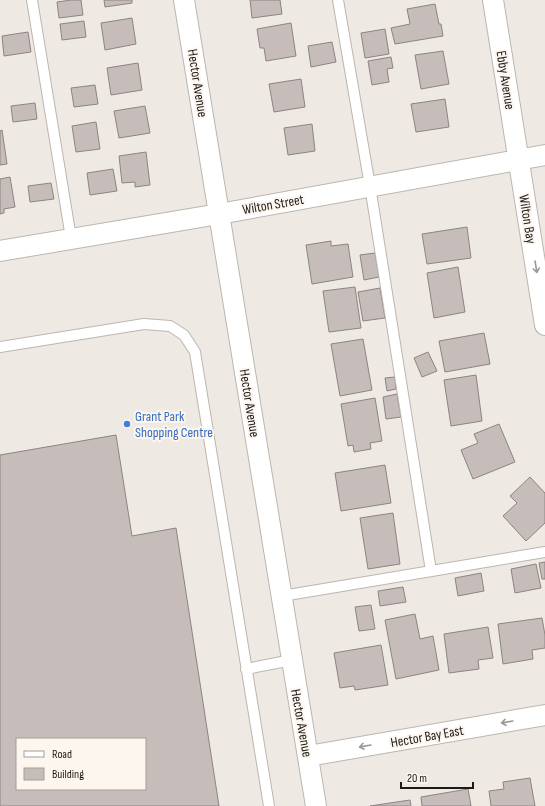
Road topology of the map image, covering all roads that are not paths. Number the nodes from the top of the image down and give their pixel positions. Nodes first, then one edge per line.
1 (32, 0) edge
2 (184, 0) edge
3 (338, 0) edge
4 (493, 0) edge
5 (545, 155) edge
6 (519, 160) junction
7 (370, 186) junction
8 (219, 214) junction
9 (71, 238) junction
10 (0, 251) edge
11 (545, 325) edge
12 (0, 347) edge
13 (545, 552) edge
14 (431, 571) junction
15 (282, 596) junction
16 (292, 660) junction
17 (246, 669) junction
18 (545, 715) edge
19 (308, 756) junction
20 (269, 806) edge
21 (316, 806) edge

1 - 9 lane
2 - 8 street, Hector Avenue
3 - 7 lane
4 - 6 street, Ebby Avenue
5 - 6 street, Wilton Street
6 - 7 street, Wilton Street
6 -> 11 street, Wilton Bay
7 - 8 street, Wilton Street
7 - 14 lane
8 - 9 street, Wilton Street
8 - 15 street, Hector Avenue
9 - 10 street, Wilton Street
12 - 17 lane
13 - 14 lane
14 - 15 lane
15 - 16 street, Hector Avenue
16 - 17 lane
16 - 19 street, Hector Avenue
17 - 20 lane
18 -> 19 street, Hector Bay East
19 - 21 street, Hector Avenue

